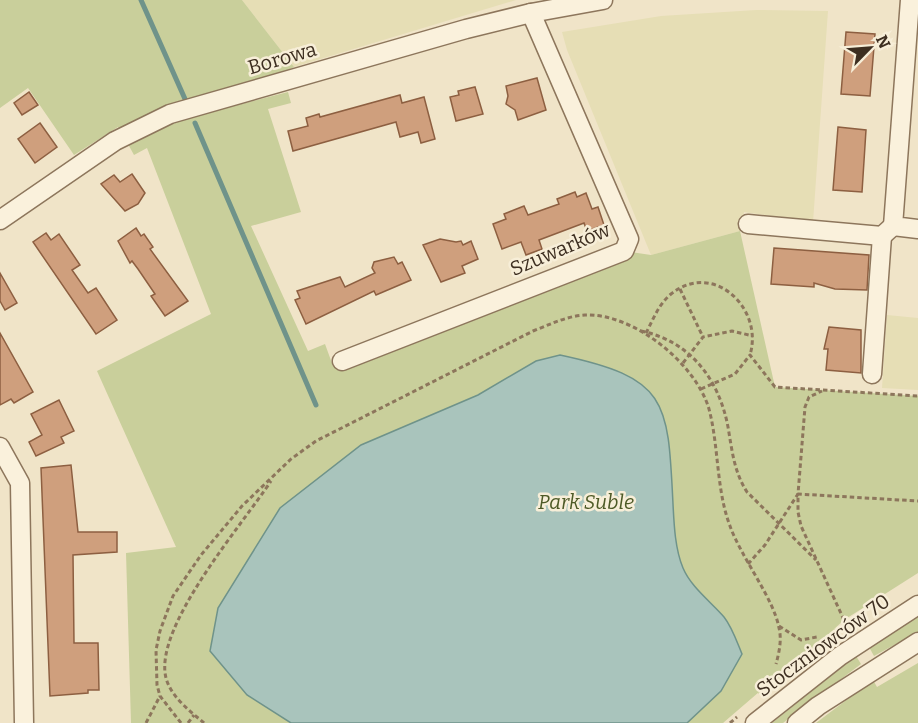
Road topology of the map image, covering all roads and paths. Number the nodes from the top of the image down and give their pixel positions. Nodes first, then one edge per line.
1 (603, 0) edge
2 (910, 0) edge
3 (531, 12) junction
4 (0, 220) edge
5 (748, 224) dead end
6 (918, 229) edge
7 (887, 231) junction
8 (680, 289) junction
9 (646, 334) junction
10 (753, 336) junction
11 (703, 338) junction
12 (690, 354) junction
13 (750, 355) junction
14 (342, 361) dead end
15 (684, 363) junction
16 (872, 374) dead end
17 (715, 385) junction
18 (701, 389) junction
19 (824, 390) junction
20 (918, 396) edge
21 (0, 447) edge
22 (276, 474) junction
23 (798, 494) junction
24 (918, 501) edge
25 (779, 524) junction
26 (816, 560) junction
27 (748, 564) junction
28 (918, 605) edge
29 (844, 620) dead end
30 (779, 626) junction
31 (817, 637) dead end
32 (918, 642) edge
33 (776, 664) dead end
34 (160, 696) junction
35 (194, 715) junction
36 (24, 723) edge
37 (146, 723) edge
38 (181, 723) edge
39 (188, 723) edge
40 (204, 723) edge
41 (755, 723) edge
42 (797, 723) edge

1 - 3 street, Borowa
2 - 7 street
3 - 4 street, Borowa
3 - 14 street, Szuwarków
5 - 7 street
6 - 7 street
7 - 16 street
8 - 9 path
8 - 10 path
8 - 11 path
9 - 12 path
9 - 15 path
9 - 22 path
10 - 11 path
10 - 13 path
11 - 12 path
12 - 15 path
12 - 17 path
13 - 17 path
13 - 19 path
15 - 18 path
17 - 18 path
17 - 25 path
18 - 27 path
19 - 20 path
19 - 23 path
21 - 36 street
22 - 34 path
22 - 35 path
23 - 24 path
23 - 25 path
23 - 26 path
25 - 26 path
25 - 27 path
26 - 29 path
27 - 30 path
28 - 41 street, Stoczniowców 70
30 - 31 path
30 - 33 path
32 - 42 street
34 - 37 path
34 - 38 path
35 - 39 path
35 - 40 path

